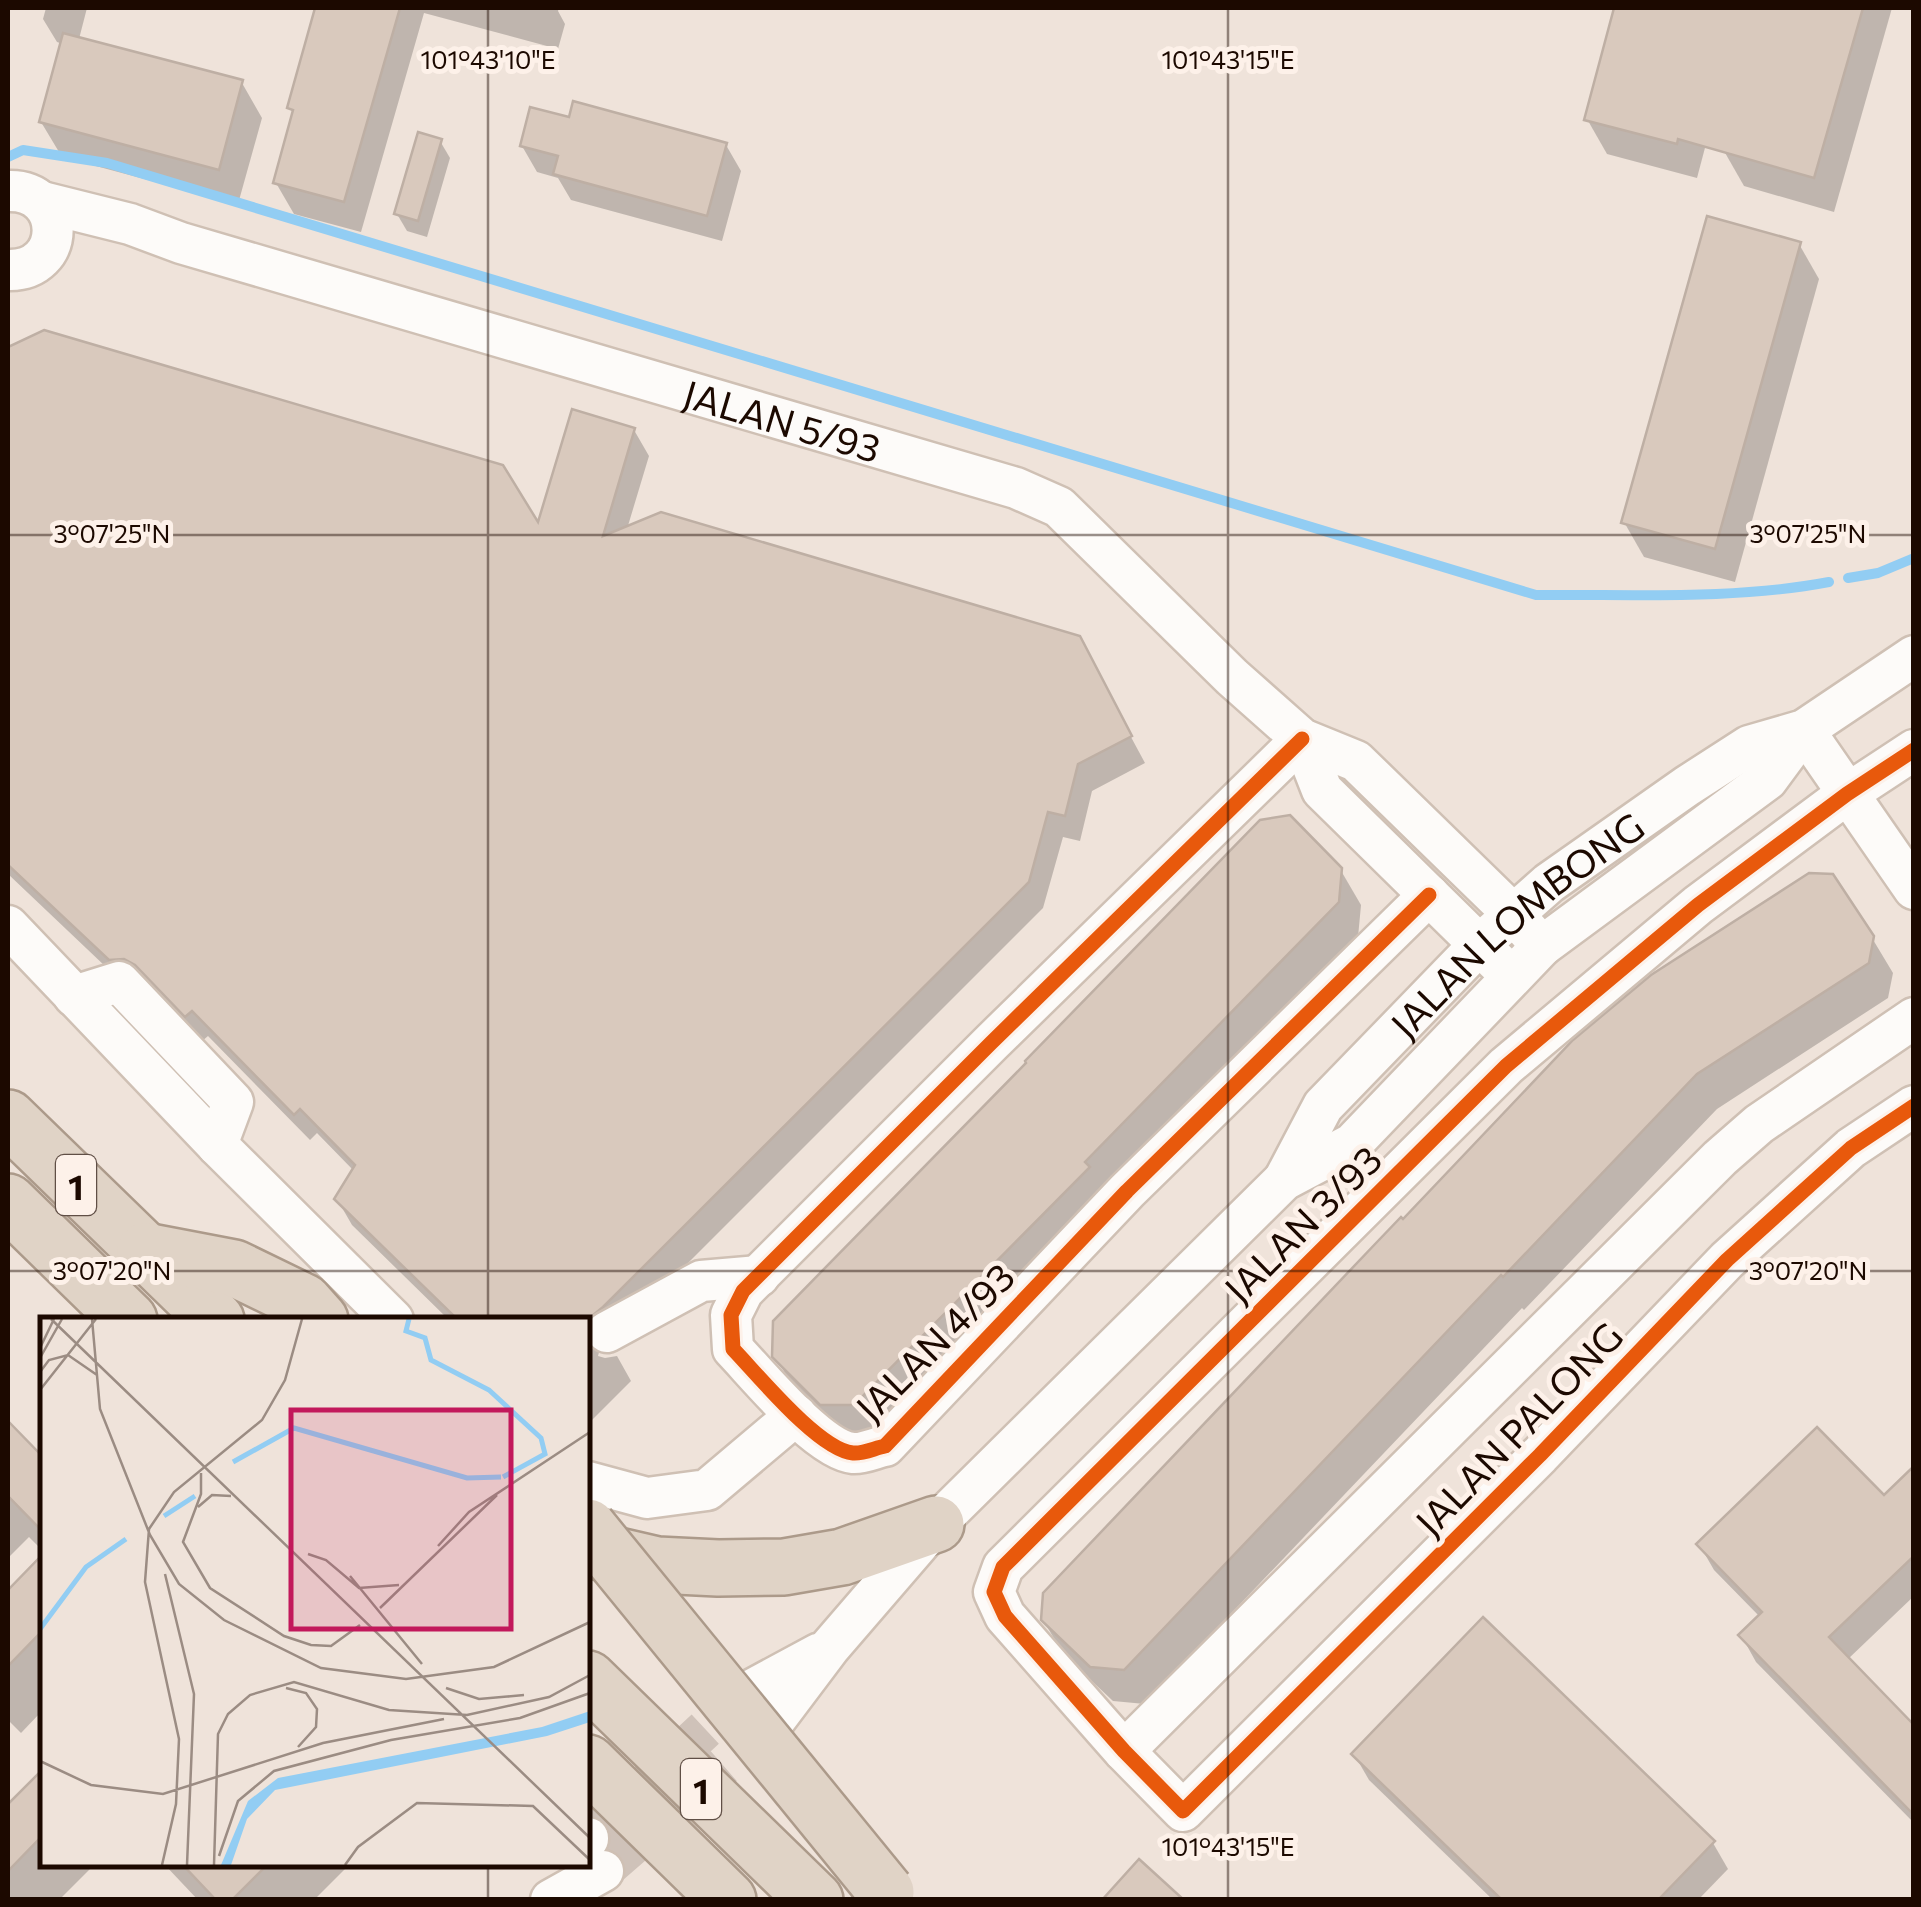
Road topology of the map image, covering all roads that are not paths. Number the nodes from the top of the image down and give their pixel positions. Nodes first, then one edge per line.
1 (25, 196) edge
2 (180, 243) junction
3 (47, 252) junction
4 (8, 271) edge
5 (1914, 656) edge
6 (1804, 730) junction
7 (1302, 740) junction
8 (1914, 750) edge
9 (1847, 794) junction
10 (1914, 889) edge
11 (1429, 895) junction
12 (1512, 914) junction
13 (8, 926) edge
14 (1479, 945) junction
15 (1542, 946) junction
16 (1512, 976) junction
17 (1914, 1018) edge
18 (1914, 1106) edge
19 (8, 1118) edge
20 (1284, 1180) junction
21 (8, 1202) edge
22 (145, 1251) junction
23 (759, 1276) junction
24 (126, 1317) edge
25 (213, 1317) edge
26 (317, 1317) edge
27 (390, 1317) edge
28 (607, 1332) dead end
29 (796, 1415) junction
30 (590, 1483) edge
31 (936, 1524) junction
32 (590, 1528) edge
33 (590, 1548) edge
34 (830, 1647) junction
35 (590, 1682) edge
36 (742, 1695) tunnel mouth
37 (772, 1724) tunnel mouth
38 (1124, 1750) junction
39 (590, 1765) edge
40 (1182, 1811) joint
41 (574, 1867) tunnel mouth
42 (576, 1867) tunnel mouth
43 (889, 1896) edge
44 (542, 1900) edge
45 (551, 1900) edge
46 (728, 1900) edge
47 (815, 1900) edge

1 - 2 street, JALAN 5/93
1 - 3 street
2 - 3 street, JALAN 5/93
2 - 7 street, JALAN 5/93
3 - 4 street, JALAN 5/93
5 - 6 street, JALAN LOMBONG
6 - 9 street
6 - 12 street, JALAN LOMBONG
6 - 15 street, JALAN LOMBONG
7 - 11 street, JALAN 5/93
7 - 12 street, JALAN 5/93
7 - 23 street, JALAN 4/93
8 - 9 street, JALAN 3/93
9 - 10 street
9 - 38 street, JALAN 3/93
11 - 14 street, JALAN 5/93
11 - 29 street, JALAN 4/93
12 - 14 street, JALAN LOMBONG
12 - 15 street, JALAN 5/93
13 - 27 street
14 - 16 street, JALAN 5/93
14 - 20 street, JALAN LOMBONG
15 - 16 street, JALAN LOMBONG
16 - 20 street, JALAN LOMBONG
17 - 38 street
18 - 40 street, JALAN PALONG
19 - 22 highway, 1
20 - 31 street, JALAN LOMBONG
21 - 24 highway, 1
22 - 25 highway, 1
22 - 26 highway
23 - 28 street
23 - 29 street, JALAN 4/93
29 - 30 street
31 - 33 highway
31 - 34 street, JALAN LOMBONG
32 - 43 highway, bridge
34 - 36 street, JALAN LOMBONG
34 - 37 street, JALAN LOMBONG
35 - 47 highway, 1
38 - 40 street, JALAN 3/93
39 - 46 highway, 1
41 - 44 street
42 - 45 street

